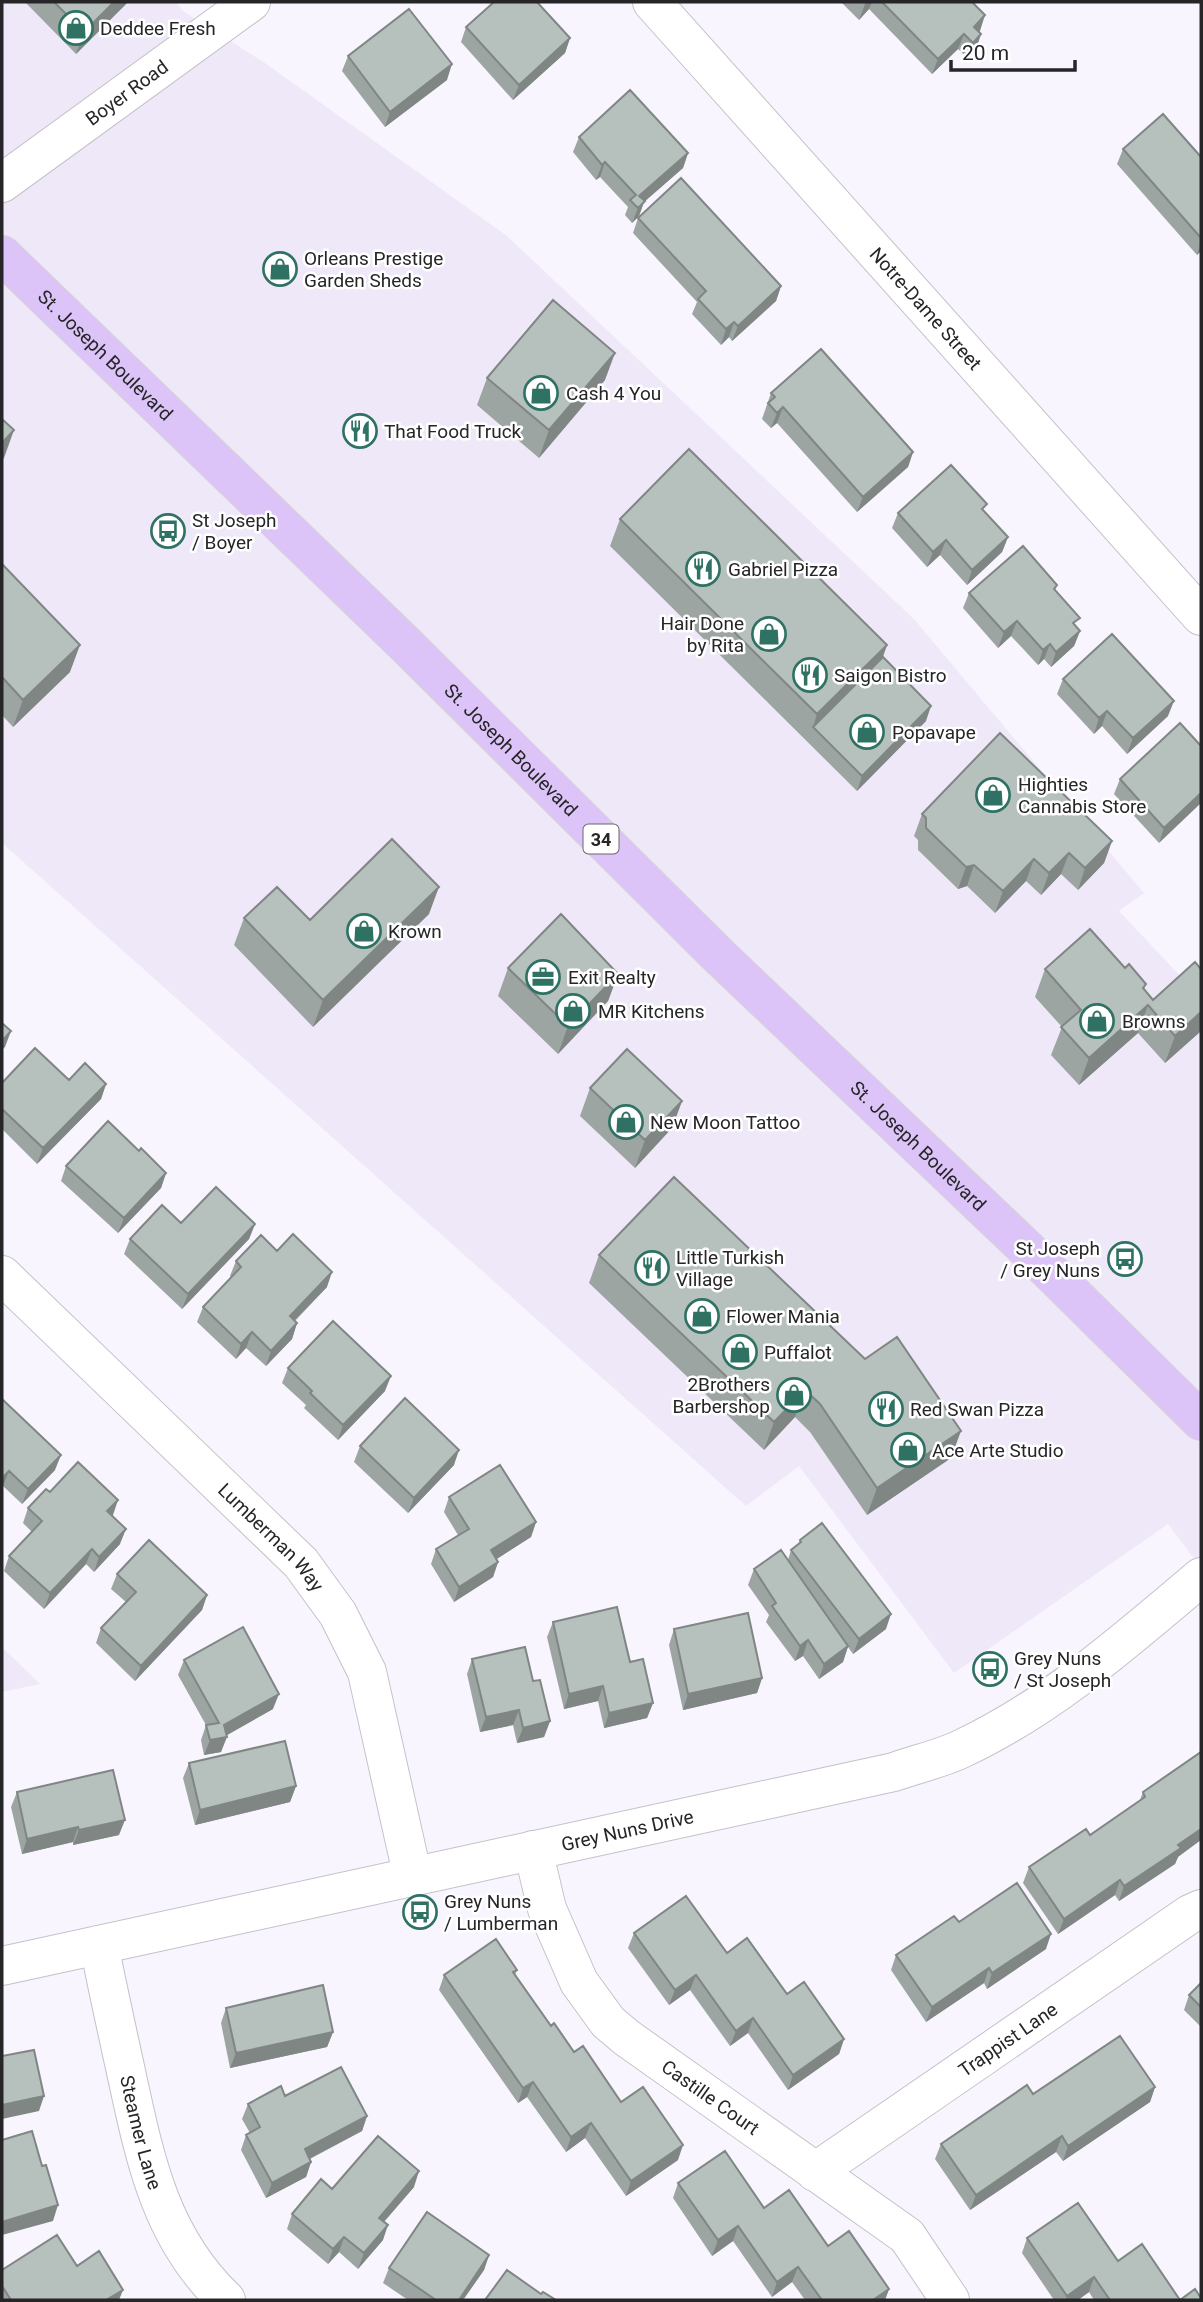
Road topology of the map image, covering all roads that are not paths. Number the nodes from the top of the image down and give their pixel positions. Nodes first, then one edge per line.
1 (251, 2) edge
2 (652, 2) edge
3 (2, 183) edge
4 (2, 255) edge
5 (1201, 617) edge
6 (2, 1275) edge
7 (1201, 1421) edge
8 (1201, 1577) edge
9 (533, 1850) junction
10 (413, 1878) junction
11 (1201, 1909) edge
12 (99, 1945) junction
13 (2, 1966) edge
14 (815, 2172) junction
15 (226, 2300) edge
16 (950, 2300) edge

1 - 3 street, Boyer Road
2 - 5 street, Notre-Dame Street
4 - 7 main road, St. Joseph Boulevard / 34
6 - 10 street, Lumberman Way
8 - 9 street, Grey Nuns Drive
9 - 10 street, Grey Nuns Drive
9 - 14 street, Castille Court
10 - 12 street, Grey Nuns Drive
11 - 14 street, Trappist Lane
12 - 13 street, Grey Nuns Drive
12 - 15 street, Steamer Lane
14 - 16 street, Castille Court

